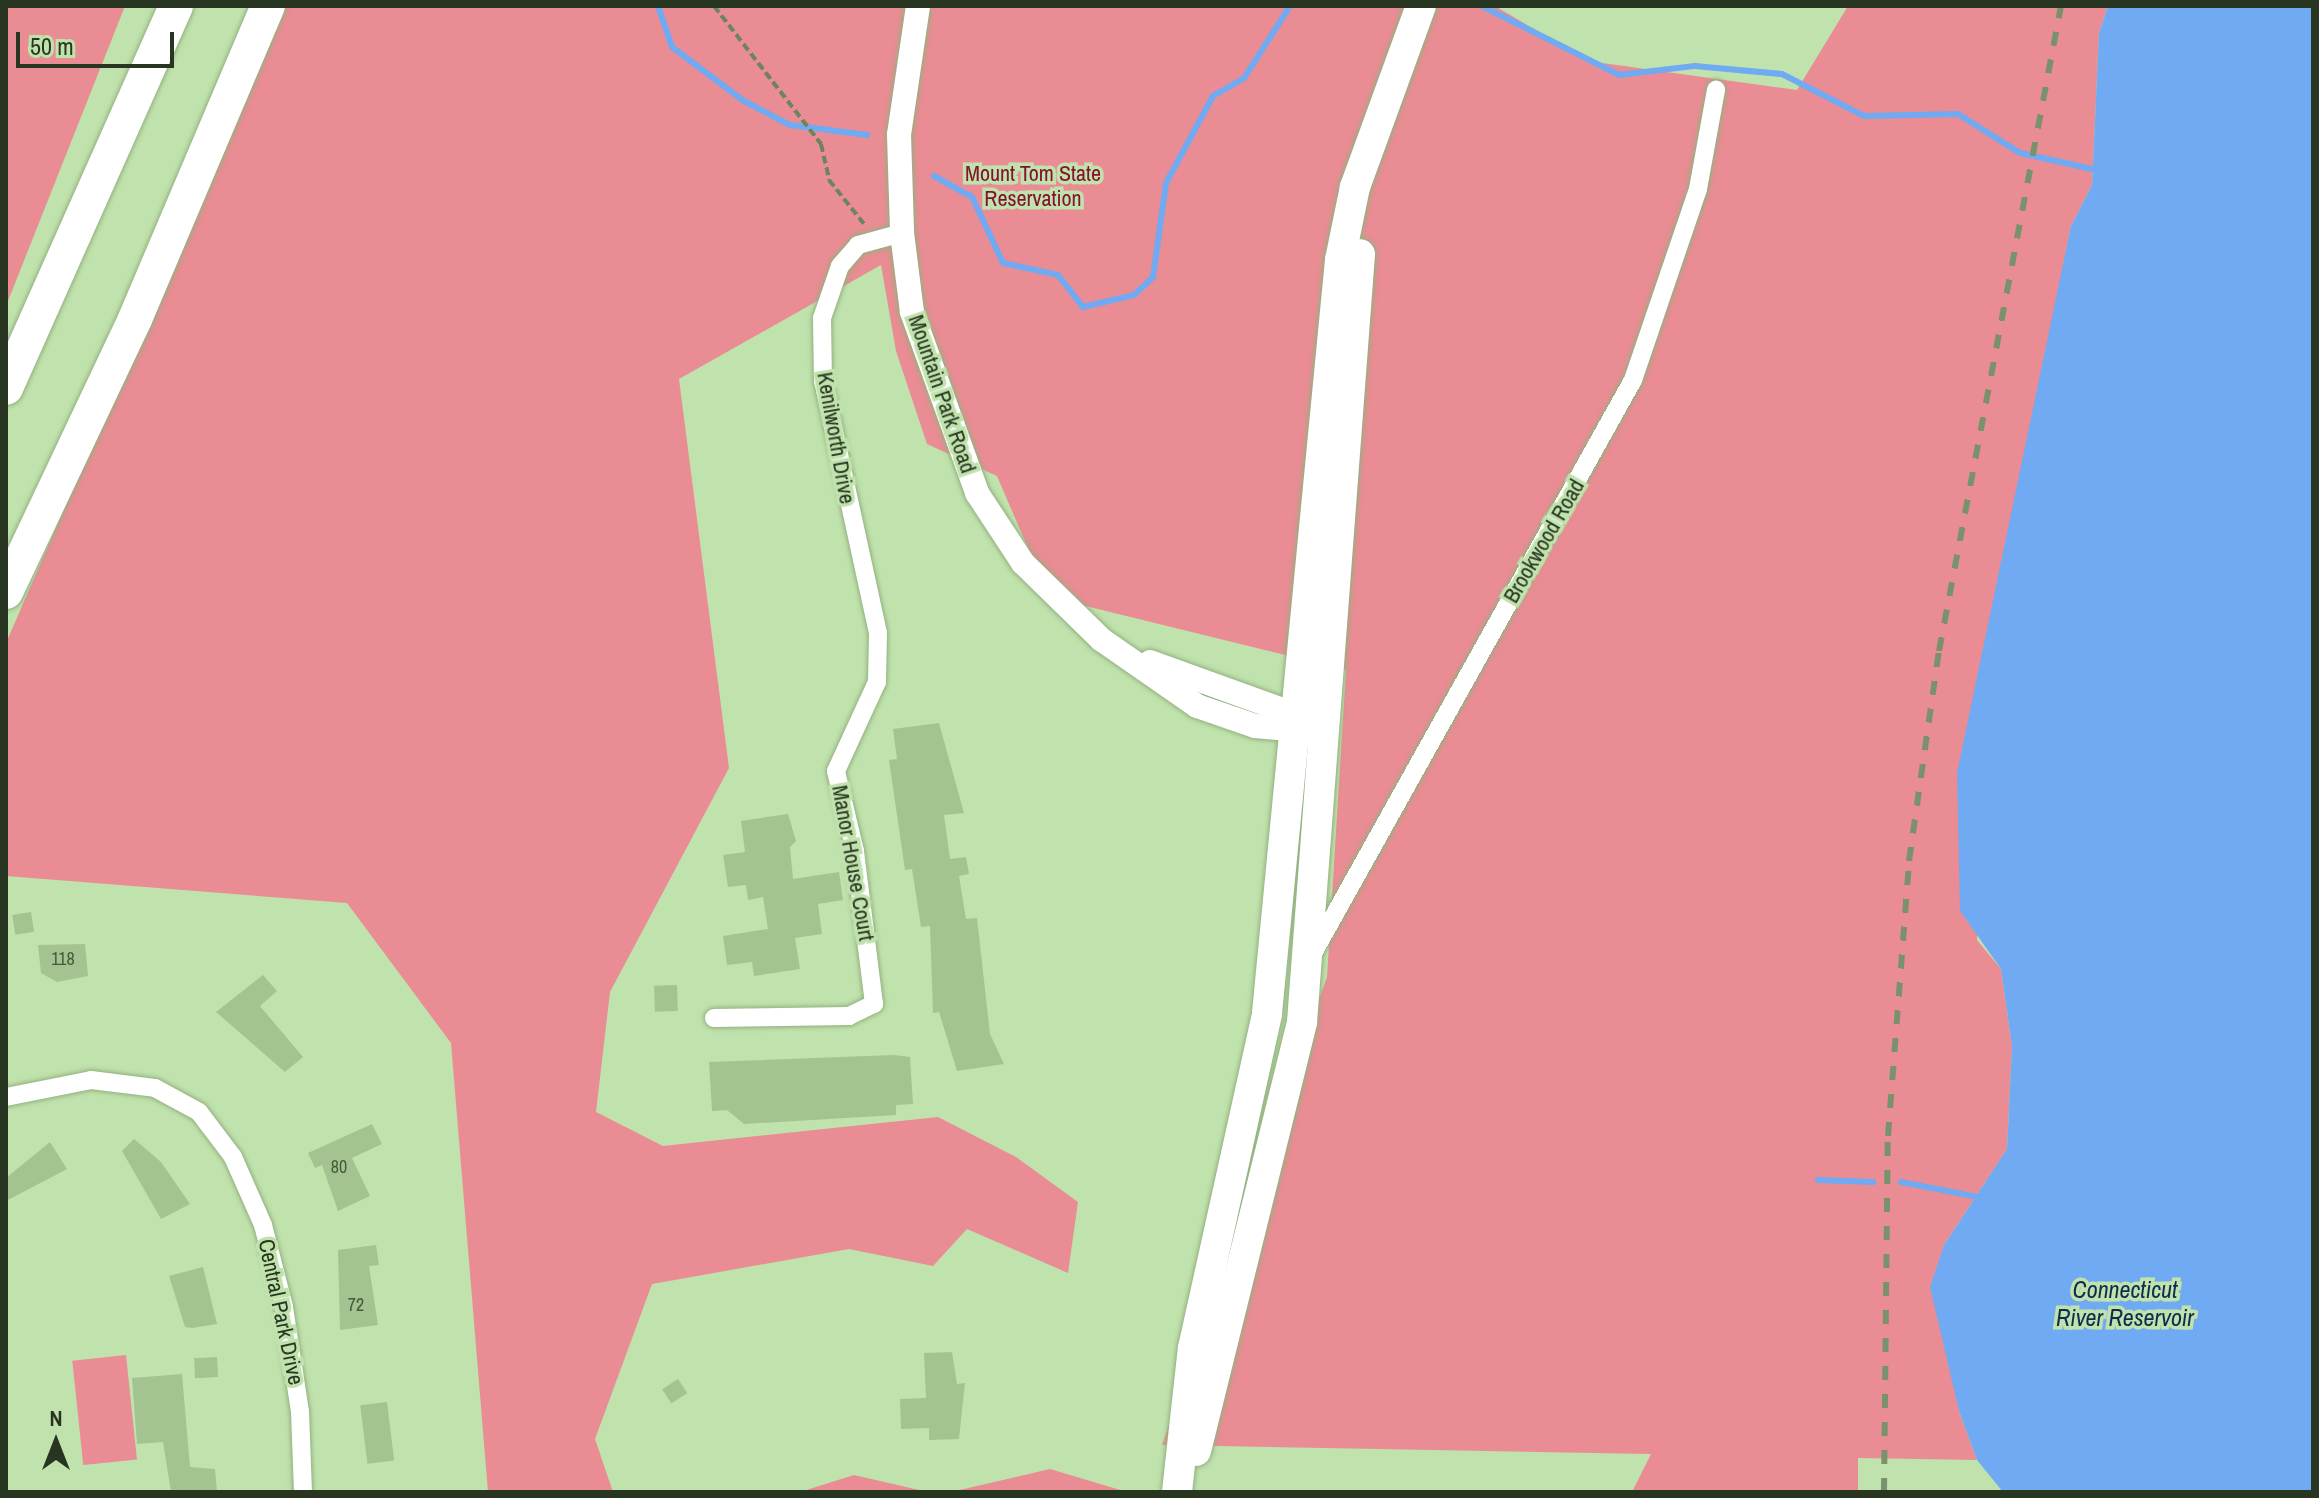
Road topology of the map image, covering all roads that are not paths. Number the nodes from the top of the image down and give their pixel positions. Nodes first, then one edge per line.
1 (176, 6) edge
2 (268, 6) edge
3 (918, 6) edge
4 (1421, 6) edge
5 (1716, 90) dead end
6 (1372, 136) junction
7 (902, 233) junction
8 (6, 388) edge
9 (6, 592) edge
10 (877, 682) joint
11 (1293, 720) junction
12 (1325, 730) junction
13 (1307, 965) junction
14 (714, 1018) dead end
15 (6, 1097) edge
16 (303, 1492) edge
17 (1177, 1492) edge
18 (1186, 1492) edge

1 - 8 highway
2 - 9 highway
3 - 7 street, Mountain Park Road
4 - 6 main road
5 - 13 street, Brookwood Road
6 - 11 main road
6 - 12 main road
7 - 10 street, Kenilworth Drive
7 - 11 street, Mountain Park Road
10 - 14 street, Manor House Court
11 - 12 street, Mountain Park Road
11 - 17 main road
12 - 13 main road
13 - 18 main road
15 - 16 street, Central Park Drive

